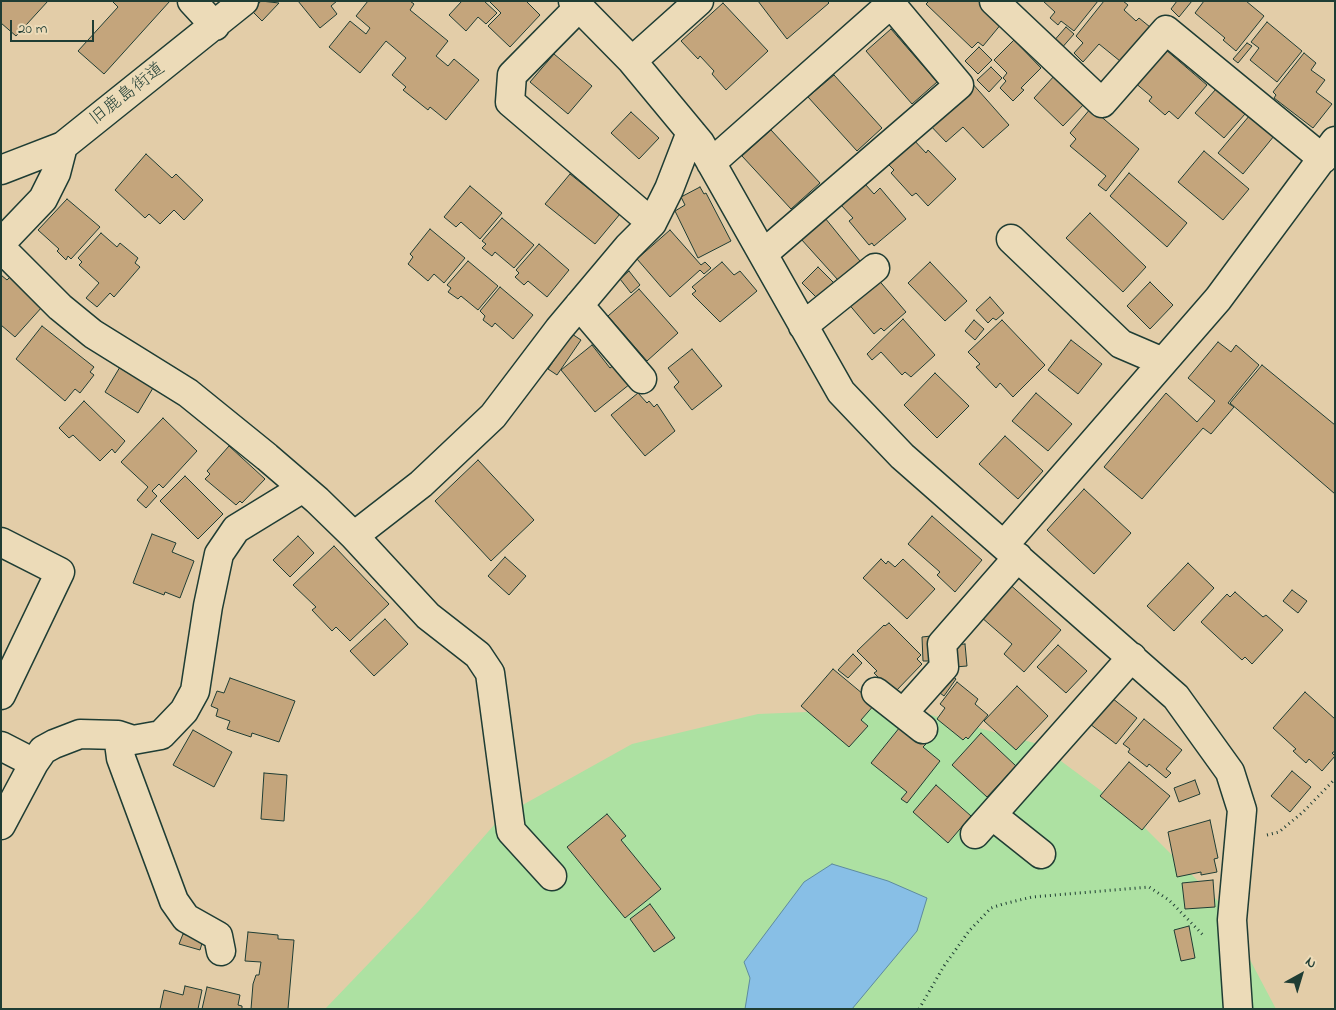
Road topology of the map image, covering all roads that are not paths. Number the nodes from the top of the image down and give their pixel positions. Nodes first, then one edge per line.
1 (192, 1) edge
2 (244, 1) edge
3 (699, 1) edge
4 (893, 3) edge
5 (576, 4) edge
6 (1005, 5) edge
7 (215, 26) junction
8 (632, 61) junction
9 (691, 132) junction
10 (63, 146) junction
11 (1329, 150) edge
12 (711, 163) junction
13 (1, 170) edge
14 (652, 223) junction
15 (1011, 239) dead end
16 (1, 243) edge
17 (1, 248) edge
18 (763, 254) junction
19 (876, 268) dead end
20 (579, 304) junction
21 (803, 326) junction
22 (1163, 362) junction
23 (642, 379) dead end
24 (303, 488) junction
25 (354, 536) junction
26 (1, 542) edge
27 (1011, 551) junction
28 (1132, 657) junction
29 (876, 692) dead end
30 (1, 694) edge
31 (118, 735) junction
32 (1, 746) edge
33 (34, 763) junction
34 (1, 825) edge
35 (1041, 854) dead end
36 (552, 876) dead end
37 (221, 951) dead end
38 (1238, 1009) edge

1 - 7 street
2 - 7 street, 旧鹿島街道
3 - 8 street
4 - 12 street
4 - 18 street
5 - 8 street
5 - 14 street
6 - 11 street
7 - 10 street, 旧鹿島街道
8 - 9 street
9 - 12 street
9 - 14 street
10 - 13 street, 旧鹿島街道
10 - 16 street
11 - 22 street
12 - 18 street
14 - 20 street
15 - 22 street
17 - 24 street
18 - 21 street
19 - 21 street
20 - 23 street
20 - 25 street
21 - 27 street
22 - 27 street
24 - 25 street
24 - 31 street
25 - 36 street
26 - 30 street
27 - 28 street
27 - 29 street
28 - 35 street
28 - 38 street
31 - 33 street
31 - 37 street
32 - 33 street
33 - 34 street

